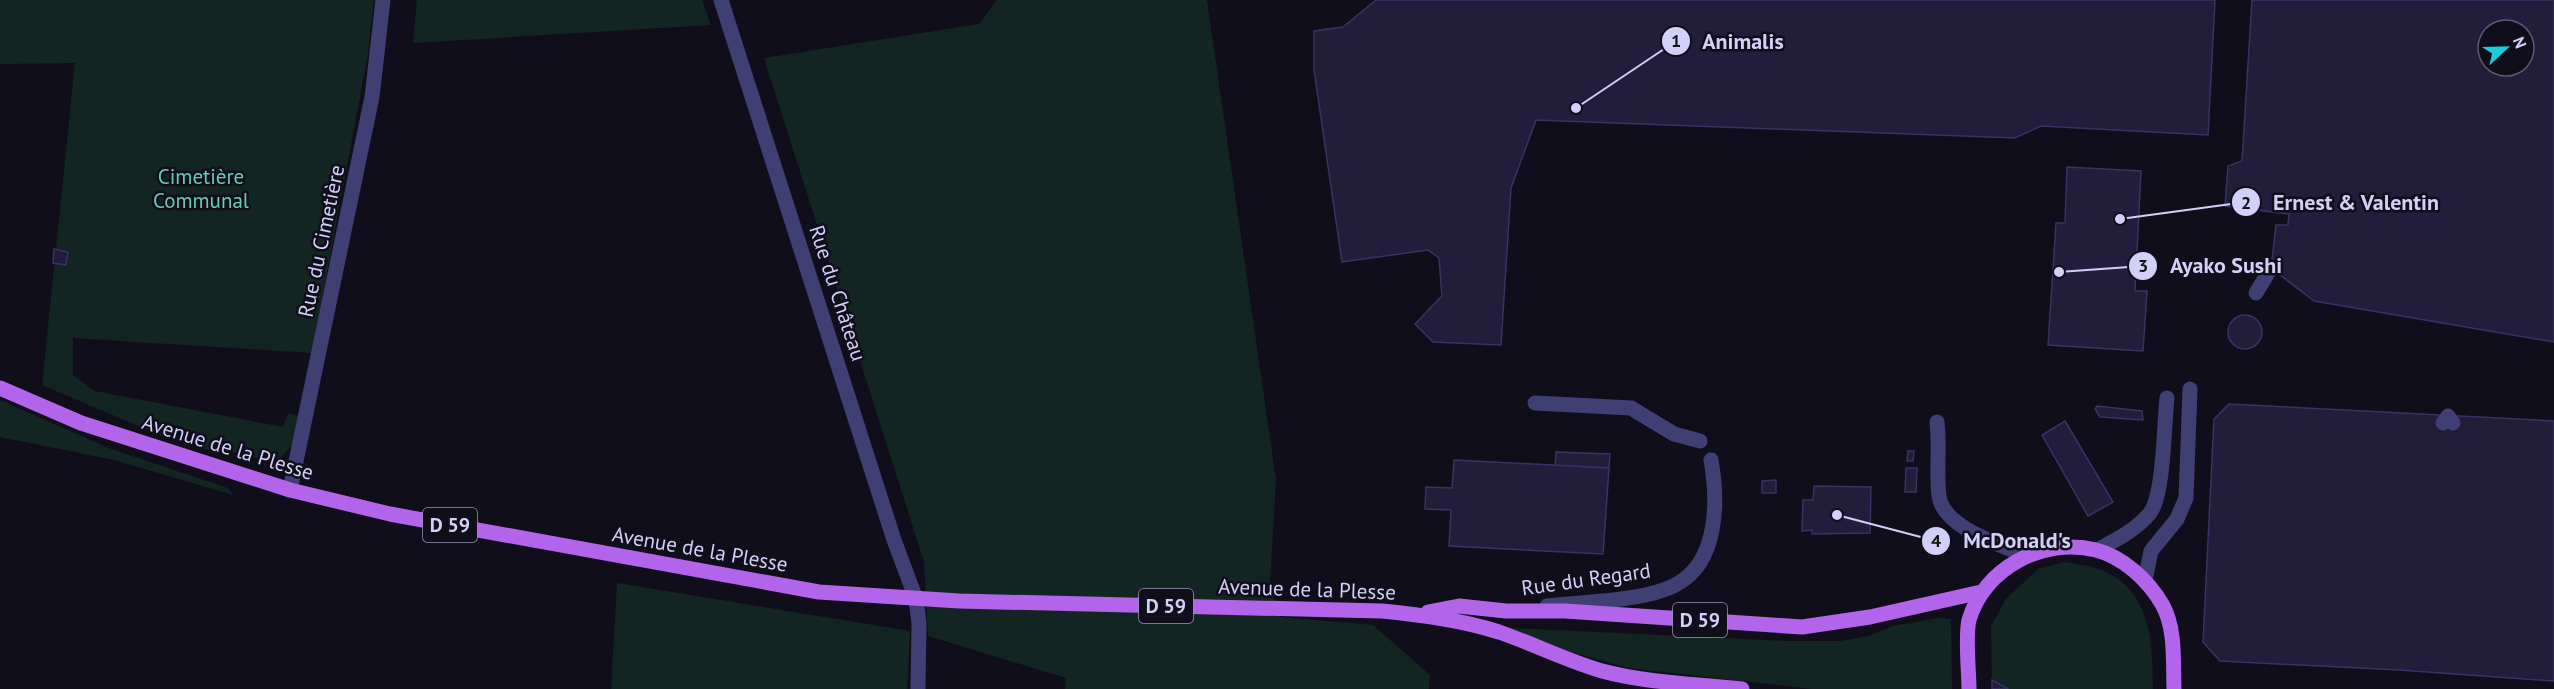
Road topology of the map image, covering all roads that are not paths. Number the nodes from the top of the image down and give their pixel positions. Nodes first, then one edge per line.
1 (383, 0) edge
2 (721, 0) edge
3 (2271, 268) dead end
4 (2256, 293) dead end
5 (0, 388) edge
6 (2190, 389) dead end
7 (2167, 398) dead end
8 (1535, 403) dead end
9 (1937, 422) dead end
10 (1700, 441) dead end
11 (1711, 460) dead end
12 (290, 490) junction
13 (2097, 550) junction
14 (2027, 556) junction
15 (2145, 580) junction
16 (1981, 592) junction
17 (916, 599) junction
18 (1506, 611) junction
19 (1416, 614) junction
20 (918, 689) edge
21 (1742, 689) edge
22 (1969, 689) edge
23 (2174, 689) edge

1 - 12 street, Rue du Cimetière
2 - 17 street, Rue du Château
3 - 4 street
5 - 12 main road, Avenue de la Plesse / D 59
6 - 15 street
7 - 13 street
8 - 10 street
9 - 14 street
11 - 18 street, Rue du Regard
12 - 17 main road, Avenue de la Plesse / D 59
13 - 14 main road
13 - 15 main road
14 - 16 main road
15 - 23 main road
16 - 18 main road, Avenue de la Plesse / D 59
16 - 22 main road
17 - 19 main road, Avenue de la Plesse / D 59
17 - 20 street, Rue du Château
18 - 19 main road, Avenue de la Plesse / D 59
19 - 21 main road, Avenue de la Plesse / D 59

